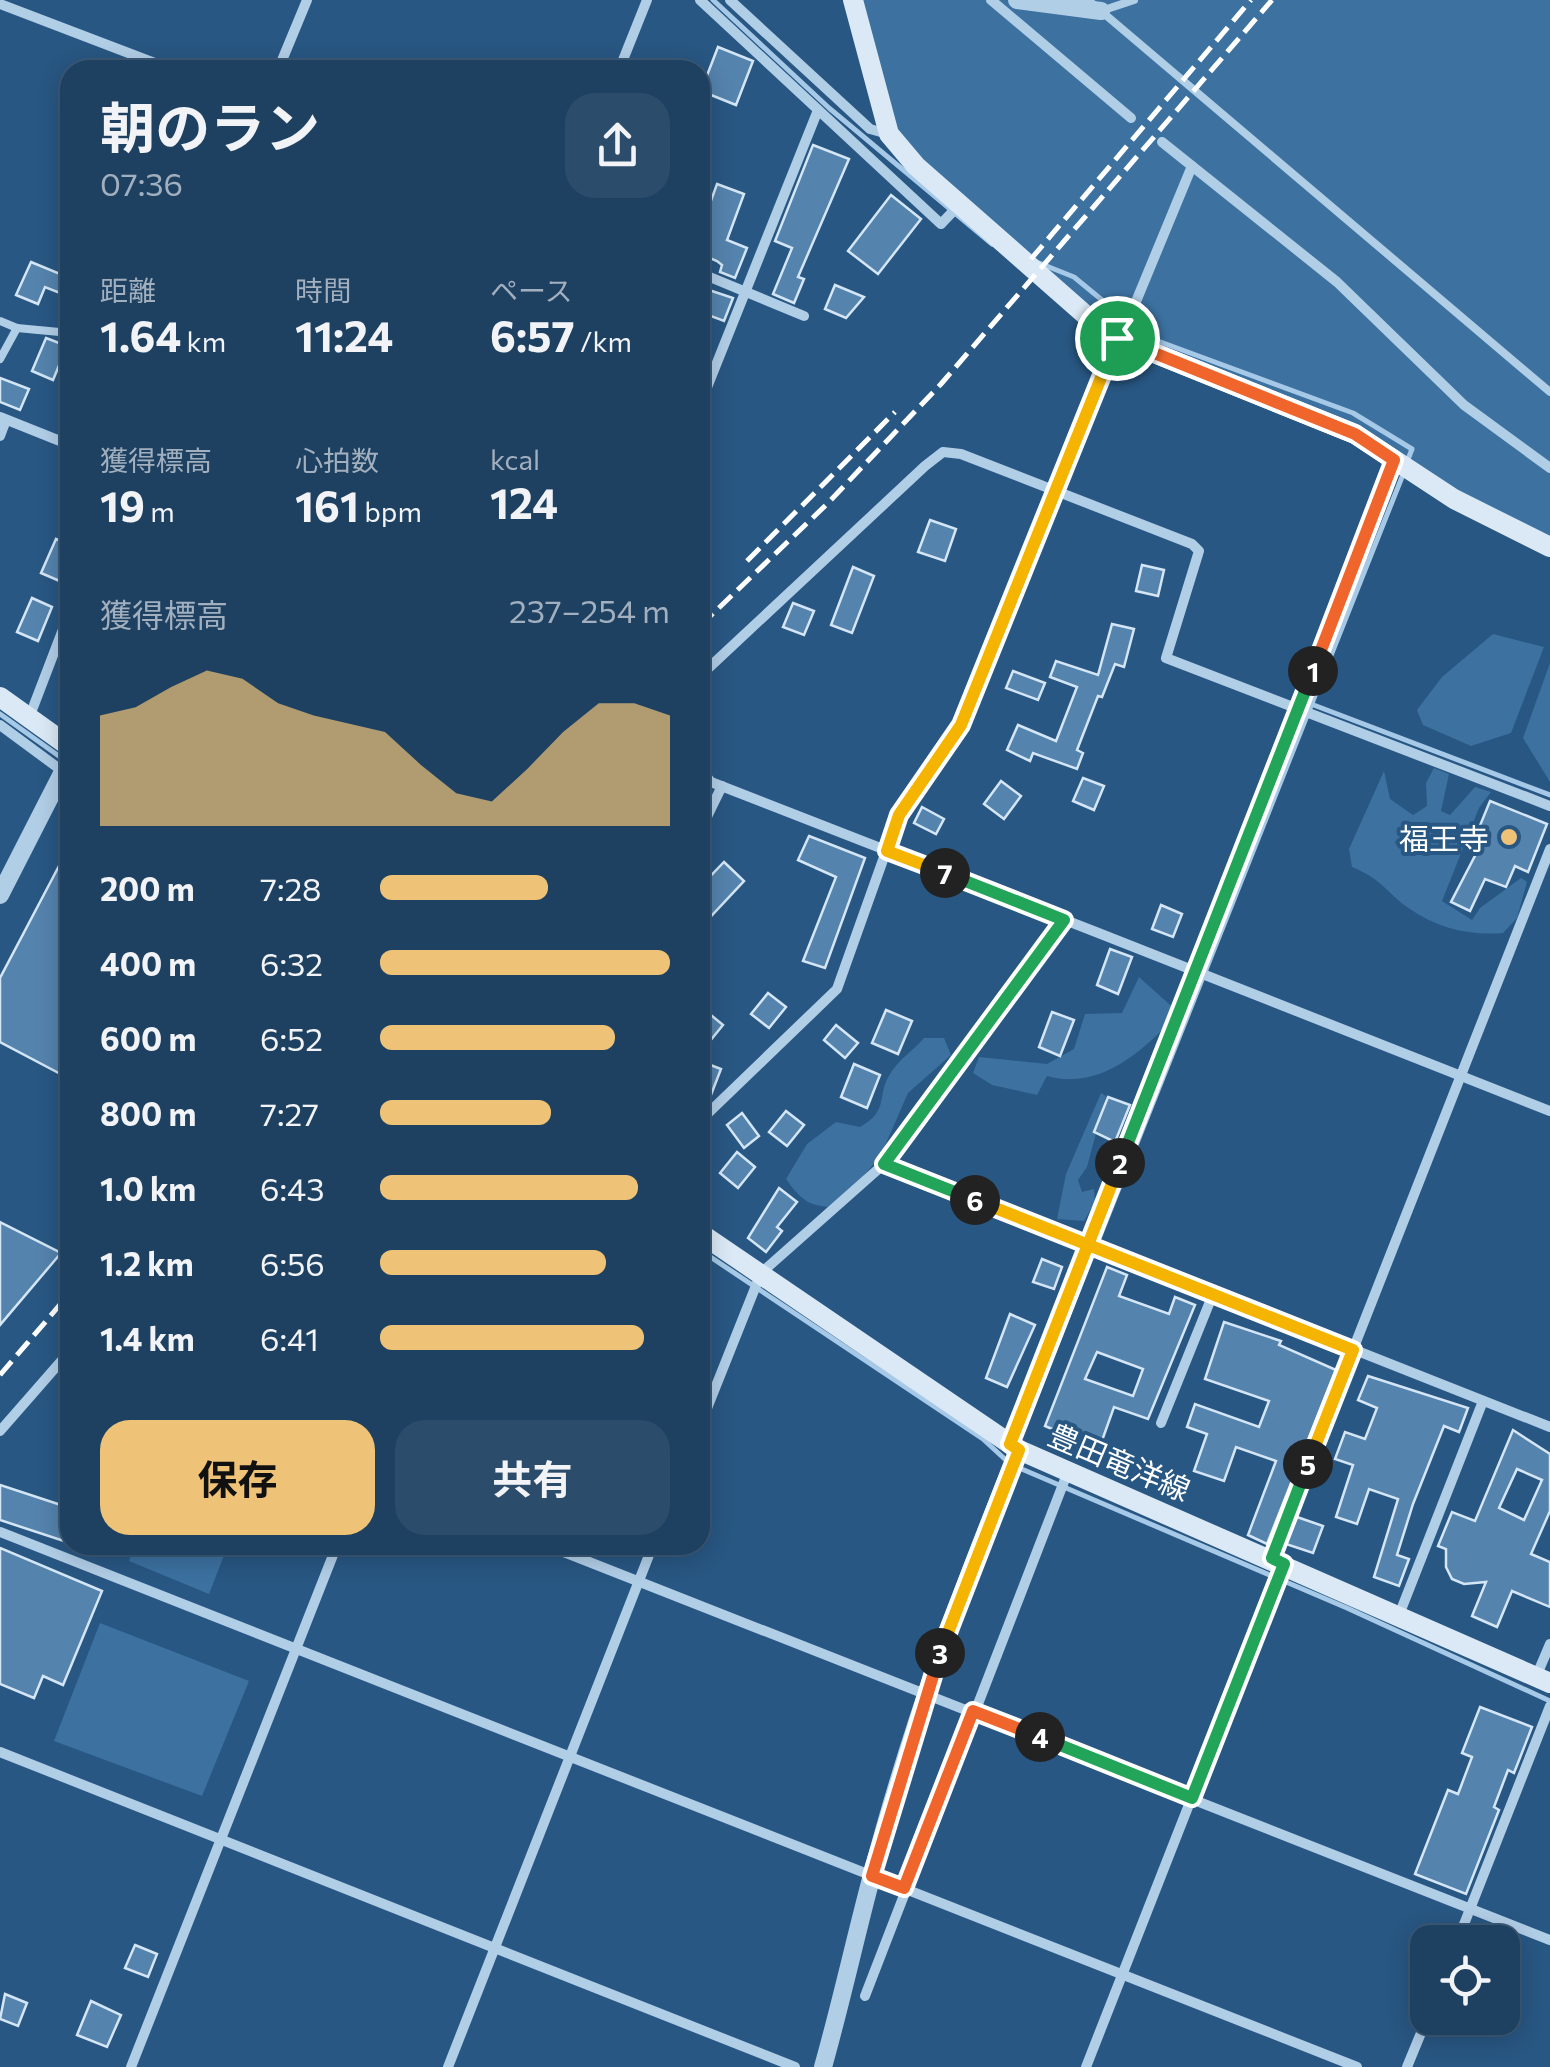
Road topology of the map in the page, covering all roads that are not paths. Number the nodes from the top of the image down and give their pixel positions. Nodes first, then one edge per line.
1 (307, 0) edge
2 (646, 0) edge
3 (700, 0) edge
4 (730, 0) edge
5 (853, 0) edge
6 (991, 0) edge
7 (1017, 0) edge
8 (1134, 0) edge
9 (0, 4) edge
10 (1095, 5) edge
11 (147, 60) edge
12 (282, 60) edge
13 (623, 60) edge
14 (818, 110) junction
15 (1131, 118) dead end
16 (889, 134) junction
17 (1162, 142) dead end
18 (1192, 166) junction
19 (959, 205) junction
20 (710, 277) edge
21 (744, 291) junction
22 (804, 316) dead end
23 (0, 321) edge
24 (17, 328) junction
25 (60, 332) edge
26 (1117, 338) junction
27 (0, 359) edge
28 (710, 379) edge
29 (1550, 392) edge
30 (3, 418) edge
31 (0, 436) edge
32 (60, 441) edge
33 (1394, 460) junction
34 (1550, 468) edge
35 (1056, 491) junction
36 (1550, 547) edge
37 (60, 637) edge
38 (710, 667) edge
39 (0, 697) edge
40 (1298, 708) junction
41 (29, 718) junction
42 (0, 725) edge
43 (60, 740) edge
44 (60, 764) edge
45 (710, 777) edge
46 (60, 784) edge
47 (722, 786) junction
48 (1550, 806) edge
49 (710, 810) edge
50 (1550, 849) edge
51 (887, 851) junction
52 (0, 895) edge
53 (1064, 920) junction
54 (1194, 974) junction
55 (1463, 1076) junction
56 (710, 1110) edge
57 (1550, 1110) edge
58 (884, 1164) junction
59 (710, 1240) edge
60 (1088, 1245) junction
61 (761, 1273) junction
62 (1213, 1294) junction
63 (1353, 1350) junction
64 (60, 1364) edge
65 (710, 1401) edge
66 (1483, 1401) junction
67 (1160, 1422) dead end
68 (1550, 1427) edge
69 (0, 1431) edge
70 (1015, 1447) junction
71 (1068, 1474) junction
72 (0, 1532) edge
73 (333, 1555) edge
74 (571, 1555) edge
75 (648, 1555) edge
76 (1278, 1561) junction
77 (638, 1582) junction
78 (1398, 1615) junction
79 (1550, 1644) edge
80 (296, 1648) junction
81 (1543, 1680) edge
82 (926, 1693) junction
83 (1550, 1706) edge
84 (973, 1711) junction
85 (0, 1752) edge
86 (568, 1757) junction
87 (1192, 1798) junction
88 (219, 1839) junction
89 (872, 1876) junction
90 (904, 1888) junction
91 (1470, 1908) junction
92 (1464, 1925) edge
93 (1550, 1940) edge
94 (492, 1949) junction
95 (1122, 1975) junction
96 (865, 1996) dead end
97 (1420, 2035) edge
98 (131, 2067) edge
99 (448, 2067) edge
100 (795, 2067) edge
101 (823, 2067) edge
102 (1086, 2067) edge
103 (1357, 2067) edge
104 (1407, 2067) edge

1 - 12 street
2 - 13 street
3 - 14 street
4 - 16 street
5 - 16 main road
6 - 15 street
7 - 10 street
8 - 10 lane
9 - 11 street
10 - 29 lane
14 - 19 street
14 - 21 street
16 - 19 main road
17 - 18 street
18 - 26 street
18 - 34 street
19 - 26 main road
20 - 21 street
21 - 22 street
21 - 28 street
23 - 24 lane
24 - 25 lane
24 - 27 lane
26 - 33 main road
26 - 35 street
30 - 31 street
30 - 32 street
33 - 36 main road
33 - 40 street
35 - 38 street
35 - 40 street
35 - 51 street
37 - 41 street
39 - 41 main road
40 - 48 street
40 - 54 street
41 - 43 main road
42 - 44 street
45 - 47 street
46 - 52 street
47 - 49 street
47 - 51 street
50 - 55 street
51 - 53 street
51 - 56 street
53 - 54 street
53 - 58 street
54 - 55 street
54 - 60 street
55 - 57 street
55 - 63 street
58 - 60 street
58 - 61 street
59 - 61 main road, 豊田竜洋線
60 - 62 street
60 - 70 street
61 - 65 street
61 - 70 main road, 豊田竜洋線
62 - 63 street
62 - 67 street
63 - 66 street
63 - 76 street
64 - 69 street
66 - 68 street
66 - 78 street
70 - 71 main road, 豊田竜洋線
70 - 82 street
71 - 76 main road, 豊田竜洋線
71 - 84 street
72 - 80 street
73 - 80 street
74 - 77 street
75 - 77 street
76 - 78 main road, 豊田竜洋線
76 - 87 street
77 - 82 street
77 - 86 street
78 - 81 main road, 豊田竜洋線
79 - 81 street
80 - 86 street
80 - 88 street
82 - 84 street
82 - 89 street
83 - 91 street
84 - 87 street
84 - 90 street
85 - 88 street
86 - 89 street
86 - 94 street
87 - 91 street
87 - 95 street
88 - 94 street
88 - 98 street
89 - 90 street
89 - 101 street
90 - 95 street
90 - 96 street
91 - 92 street
91 - 93 street
94 - 99 street
94 - 100 street
95 - 102 street
95 - 103 street
97 - 104 street

